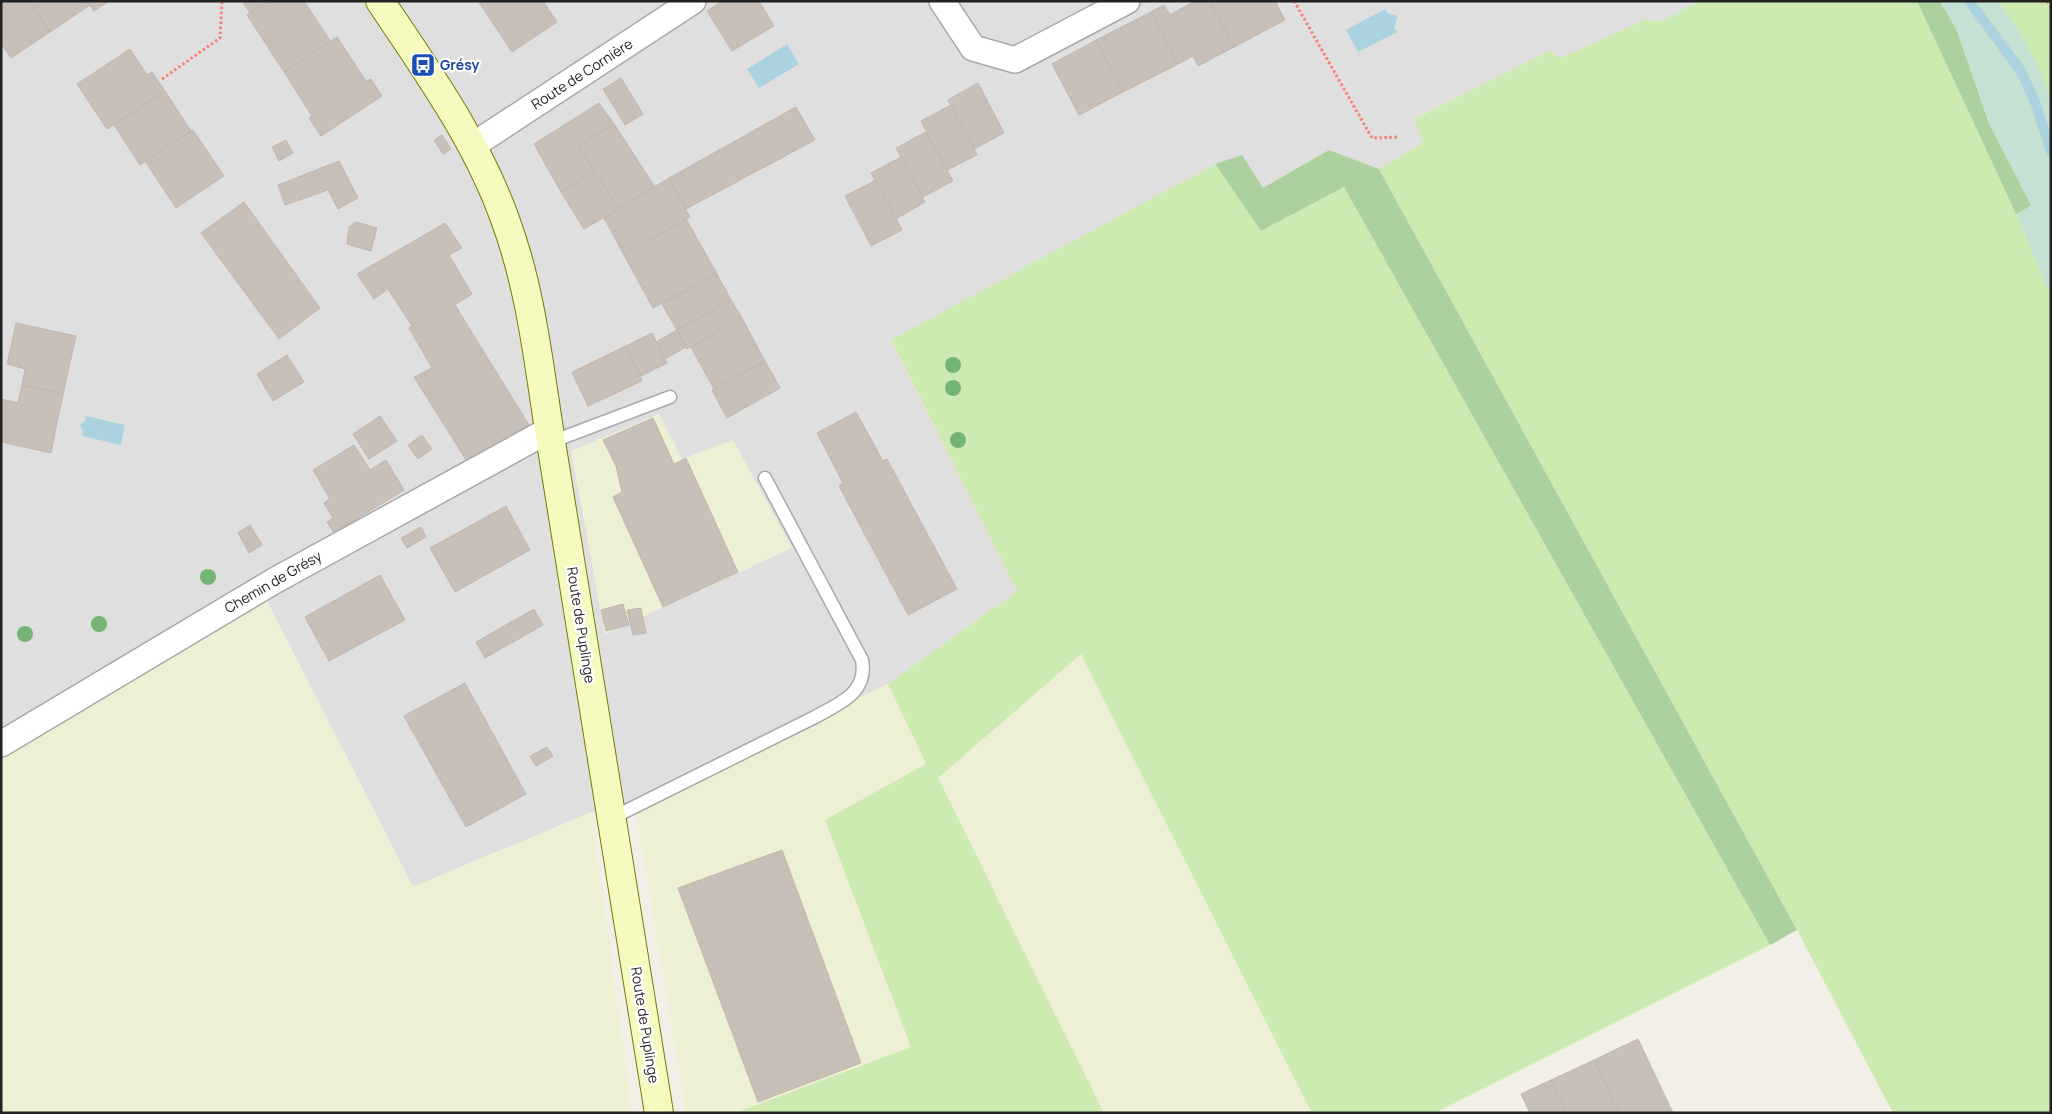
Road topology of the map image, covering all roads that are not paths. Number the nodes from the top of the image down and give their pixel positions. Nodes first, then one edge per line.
1 (380, 1) edge
2 (693, 1) edge
3 (942, 1) edge
4 (1127, 1) edge
5 (472, 146) junction
6 (670, 397) dead end
7 (550, 436) junction
8 (765, 478) dead end
9 (1, 744) edge
10 (612, 818) junction
11 (659, 1113) edge

1 - 5 street, Route de Puplinge
2 - 5 street, Route de Cornière
3 - 4 street
5 - 7 street, Route de Puplinge
6 - 7 lane
7 - 9 street, Chemin de Grésy
7 - 10 street, Route de Puplinge
8 - 10 lane
10 - 11 street, Route de Puplinge

